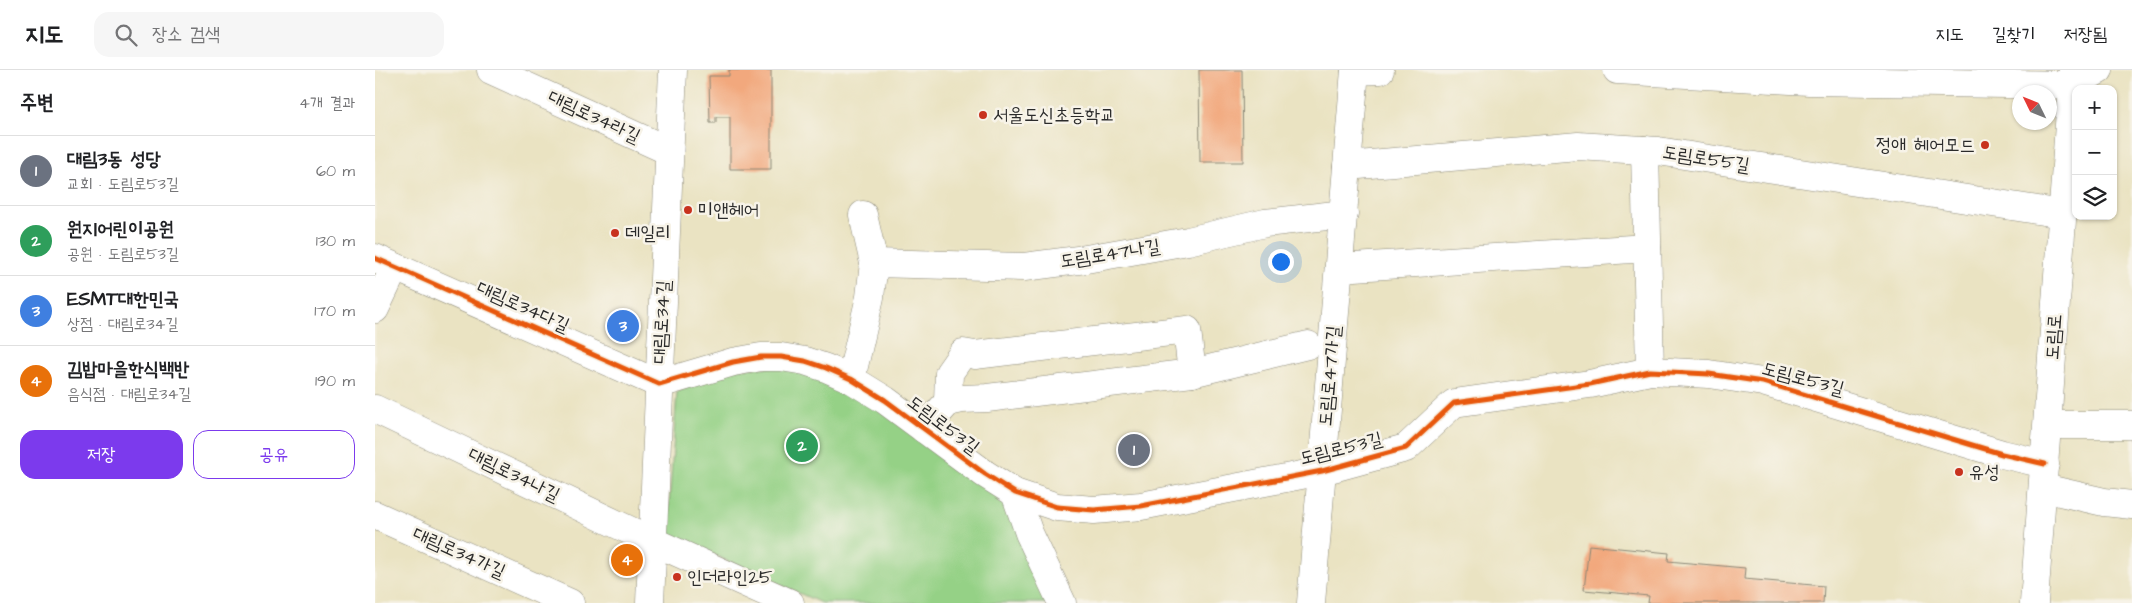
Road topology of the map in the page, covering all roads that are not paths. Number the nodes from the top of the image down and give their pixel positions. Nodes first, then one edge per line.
1 (491, 70) edge
2 (673, 70) edge
3 (1364, 70) edge
4 (1617, 70) edge
5 (2099, 70) edge
6 (2073, 78) edge
7 (1645, 150) junction
8 (669, 151) junction
9 (1347, 166) junction
10 (1344, 214) junction
11 (2063, 214) junction
12 (863, 215) dead end
13 (1647, 248) junction
14 (385, 263) edge
15 (874, 263) junction
16 (1339, 268) junction
17 (375, 309) edge
18 (1308, 346) dead end
19 (1650, 371) junction
20 (1192, 373) junction
21 (851, 379) junction
22 (659, 384) junction
23 (948, 402) junction
24 (375, 409) edge
25 (2048, 425) junction
26 (2132, 425) edge
27 (924, 429) junction
28 (1322, 471) junction
29 (2044, 476) junction
30 (1015, 493) junction
31 (2132, 505) edge
32 (375, 515) edge
33 (652, 541) junction
34 (570, 603) edge
35 (650, 603) edge
36 (790, 603) edge
37 (1062, 603) edge
38 (1311, 603) edge
39 (2034, 603) edge

1 - 8 street, 대림로34라길
2 - 8 street, 대림로34길
3 - 9 street, 도림로47가길
4 - 6 street
5 - 6 street
6 - 11 street, 도림로
7 - 9 street, 도림로55길
7 - 11 street, 도림로55길
7 - 13 street
8 - 22 street, 대림로34길
9 - 10 street, 도림로47가길
10 - 15 street, 도림로47나길
10 - 16 street, 도림로47가길
11 - 25 street, 도림로
12 - 15 street
13 - 16 street
13 - 19 street
14 - 17 street
14 - 22 street, 대림로34다길
15 - 21 street
16 - 28 street, 도림로47가길
18 - 20 street
19 - 28 street, 도림로53길
19 - 29 street, 도림로53길
20 - 23 street
20 - 23 street
21 - 22 street, 도림로53길
21 - 27 street, 도림로53길
22 - 33 street, 대림로34길
23 - 27 street
24 - 33 street, 대림로34나길
25 - 26 street
25 - 29 street, 도림로
27 - 30 street, 도림로53길
28 - 30 street, 도림로53길
28 - 38 street, 도림로47가길
29 - 31 street, 도림로53길
29 - 39 street, 도림로
30 - 37 street
32 - 34 street, 대림로34가길
33 - 35 street, 대림로34길
33 - 36 street, 대림로34나길

